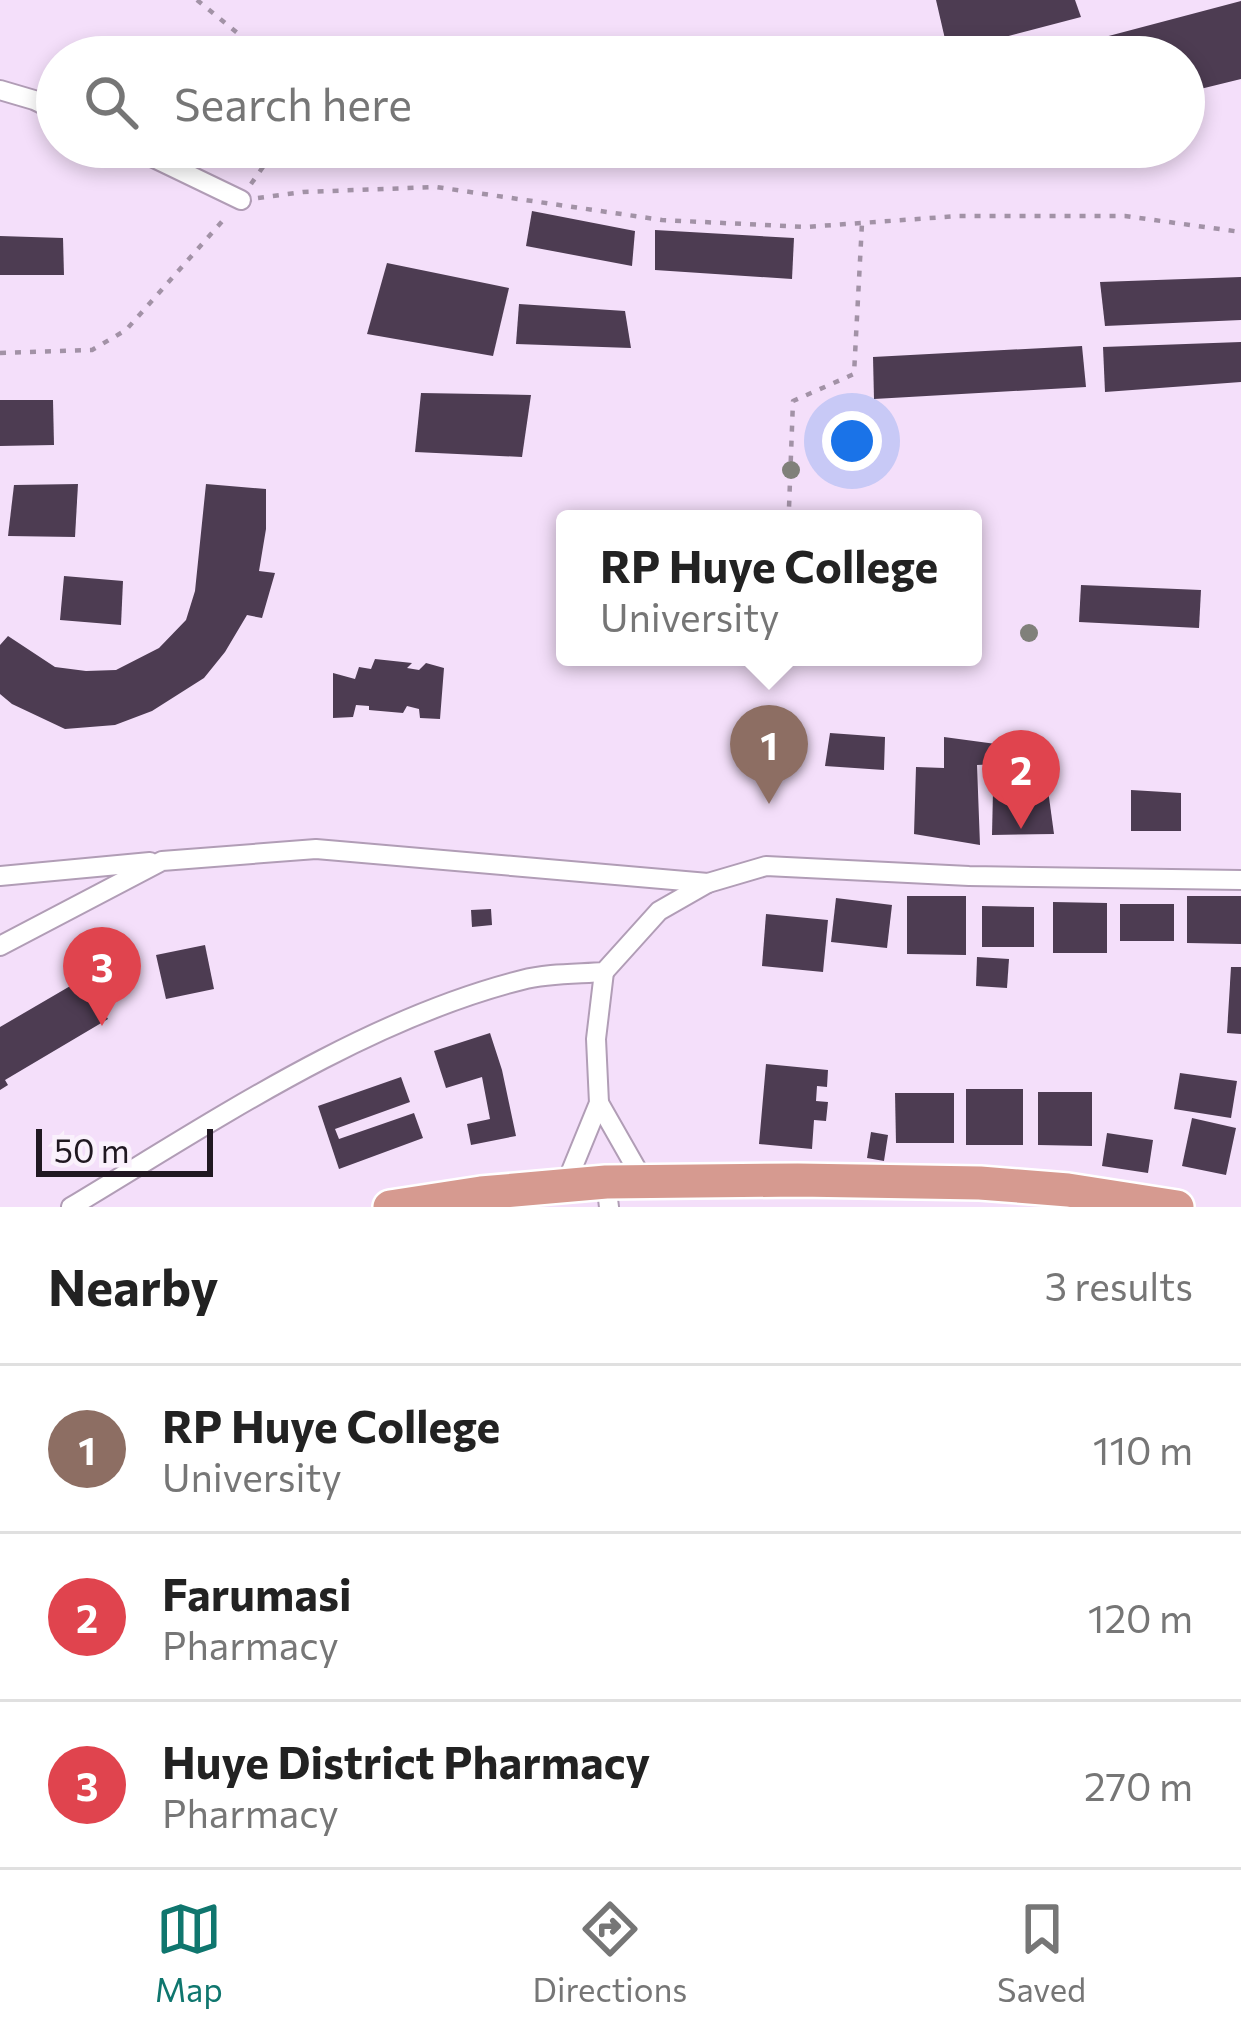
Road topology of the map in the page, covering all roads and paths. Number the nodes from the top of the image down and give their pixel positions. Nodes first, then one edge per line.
1 (197, 0) edge
2 (241, 36) edge
3 (0, 90) edge
4 (36, 101) edge
5 (175, 168) edge
6 (263, 168) edge
7 (241, 200) junction
8 (862, 223) junction
9 (1241, 232) edge
10 (0, 352) edge
11 (788, 510) edge
12 (162, 861) junction
13 (0, 876) edge
14 (1241, 880) edge
15 (708, 883) junction
16 (2, 941) edge
17 (604, 972) junction
18 (598, 1103) junction
19 (644, 1181) junction
20 (565, 1186) junction
21 (608, 1194) edge
22 (70, 1207) edge
23 (390, 1207) edge
24 (1177, 1207) edge

1 - 2 path
3 - 4 street
5 - 7 street
6 - 7 path
7 - 8 path
7 - 10 path
8 - 9 path
8 - 11 path
12 - 13 street
12 - 15 street
12 - 16 street
14 - 15 street
15 - 17 street
17 - 18 street
17 - 22 street
18 - 19 street
18 - 20 street
19 - 21 highway
19 - 24 highway
20 - 21 highway
20 - 23 highway

